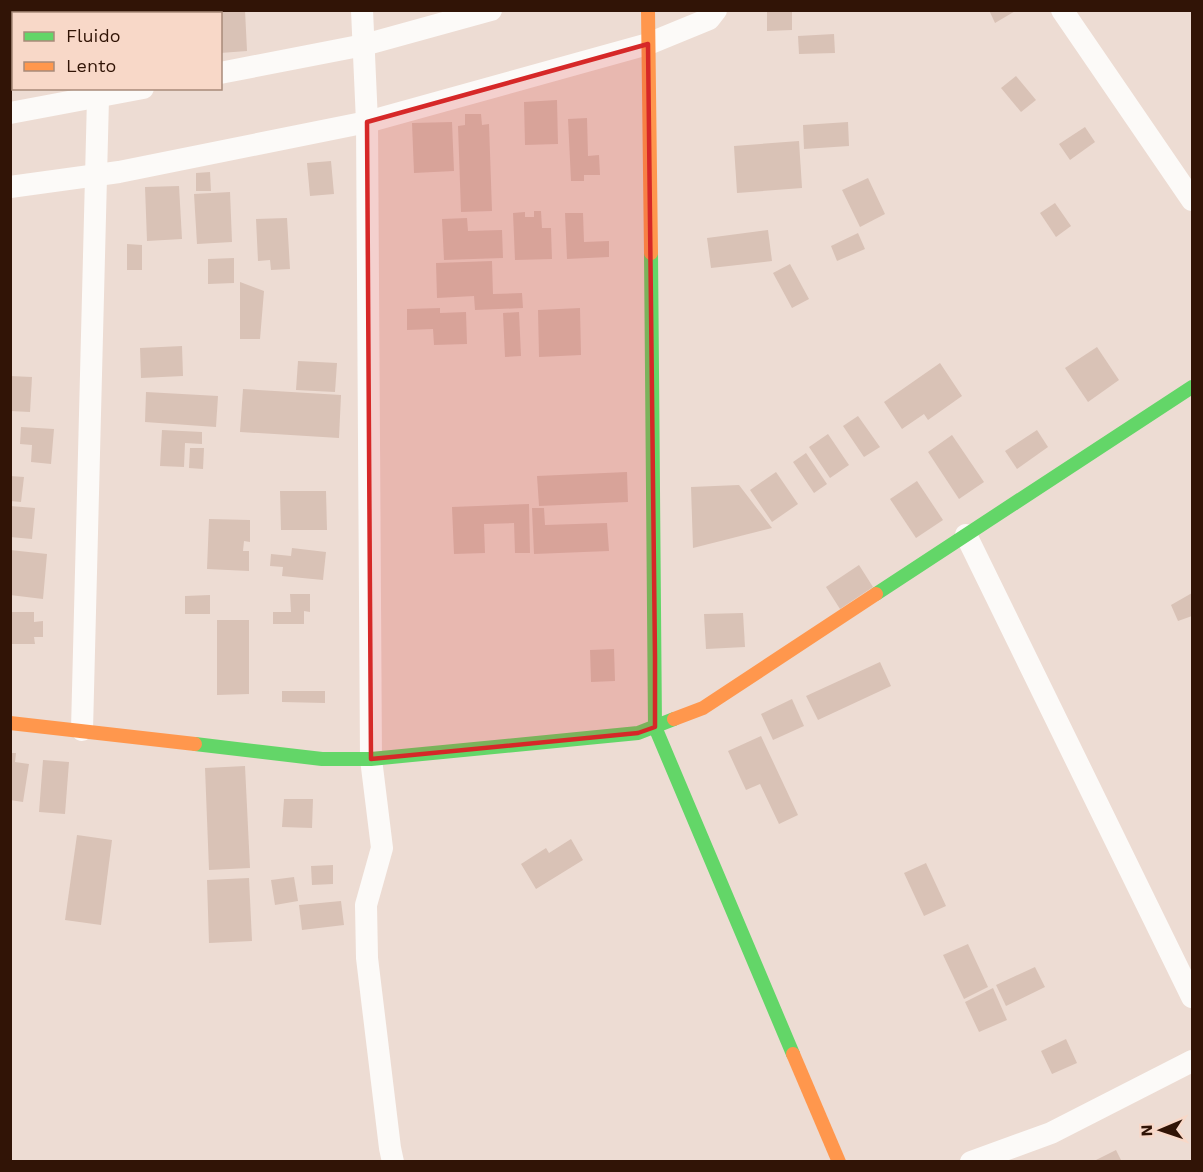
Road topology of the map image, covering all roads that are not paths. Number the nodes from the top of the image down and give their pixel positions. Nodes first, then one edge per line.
1 (362, 10) edge
2 (491, 10) edge
3 (648, 10) edge
4 (716, 10) edge
5 (1062, 10) edge
6 (648, 44) junction
7 (364, 45) junction
8 (222, 73) edge
9 (135, 90) edge
10 (98, 98) junction
11 (10, 113) edge
12 (367, 122) junction
13 (95, 176) junction
14 (10, 187) edge
15 (1192, 200) edge
16 (1192, 387) edge
17 (966, 535) junction
18 (10, 723) edge
19 (655, 727) junction
20 (82, 730) junction
21 (371, 759) junction
22 (1192, 997) edge
23 (1192, 1061) edge
24 (393, 1161) edge
25 (839, 1161) edge
26 (970, 1161) edge

1 - 7 street
2 - 7 street
3 - 6 street
4 - 6 street
5 - 15 street
6 - 12 street
6 - 19 street
7 - 8 street
7 - 12 street
9 - 10 street
10 - 11 street
10 - 13 street
12 - 13 street
12 - 21 street
13 - 14 street
13 - 20 street
16 - 17 street
17 - 19 street
17 - 22 street
18 - 20 street
19 - 21 street
19 - 25 street
20 - 21 street
21 - 24 street
23 - 26 street

